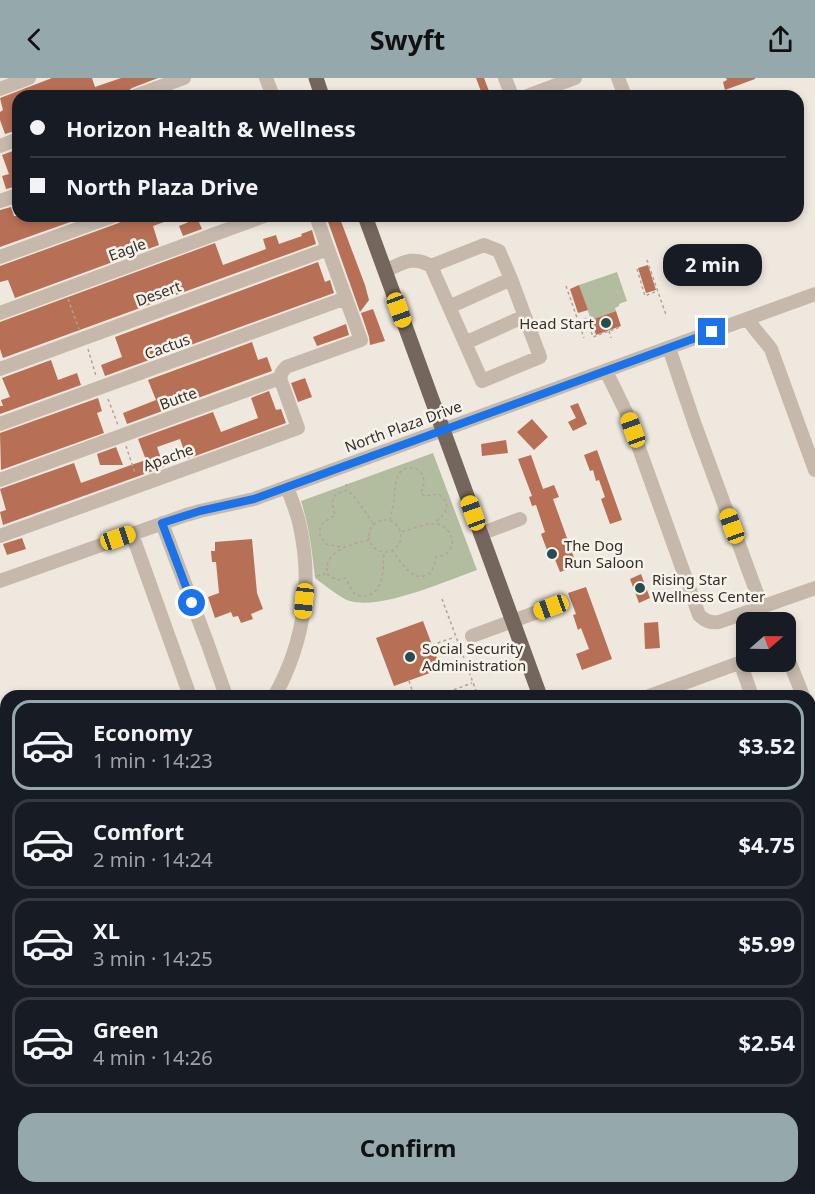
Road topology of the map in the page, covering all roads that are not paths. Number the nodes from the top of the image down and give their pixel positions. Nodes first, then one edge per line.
1 (29, 78) edge
2 (184, 78) edge
3 (567, 79) edge
4 (0, 89) edge
5 (151, 90) edge
6 (541, 90) edge
7 (96, 222) edge
8 (247, 222) edge
9 (318, 222) edge
10 (367, 222) edge
11 (328, 249) junction
12 (0, 257) edge
13 (431, 266) junction
14 (385, 271) junction
15 (511, 279) junction
16 (815, 294) edge
17 (346, 298) junction
18 (449, 307) junction
19 (1, 309) edge
20 (525, 316) junction
21 (748, 319) junction
22 (465, 343) junction
23 (669, 348) junction
24 (0, 369) edge
25 (606, 371) junction
26 (280, 378) junction
27 (0, 424) edge
28 (443, 429) junction
29 (815, 470) edge
30 (0, 480) edge
31 (287, 487) junction
32 (520, 519) dead end
33 (162, 523) junction
34 (132, 534) junction
35 (480, 534) junction
36 (0, 536) edge
37 (0, 581) edge
38 (815, 588) edge
39 (551, 607) dead end
40 (762, 607) junction
41 (513, 621) junction
42 (472, 636) dead end
43 (736, 664) edge
44 (746, 672) edge
45 (794, 672) edge
46 (188, 690) edge
47 (224, 690) edge
48 (278, 690) edge
49 (538, 690) edge
50 (682, 690) edge
51 (750, 690) edge
52 (801, 690) edge

1 - 4 street
2 - 5 street
3 - 6 street
7 - 12 street
8 - 19 street, Eagle
9 - 11 street
10 - 14 main road
11 - 17 street
11 - 24 street, Desert
13 - 14 street
13 - 15 street
13 - 18 street
14 - 28 main road
15 - 18 street
15 - 20 street
16 - 21 street, North Plaza Drive
17 - 26 street, Butte
17 - 27 street, Cactus
18 - 22 street
20 - 22 street
20 - 22 street
21 - 23 street, North Plaza Drive
21 - 29 street
23 - 25 street, North Plaza Drive
23 - 40 street
25 - 28 street, North Plaza Drive
25 - 40 street
26 - 30 street, Butte
26 - 36 street, Apache
28 - 31 street, North Plaza Drive
28 - 35 main road
31 - 33 street, North Plaza Drive
31 - 48 street
32 - 35 street
33 - 34 street, North Plaza Drive
33 - 47 street
34 - 37 street, North Plaza Drive
34 - 46 street
35 - 41 main road
38 - 40 street
39 - 41 street
41 - 42 street
41 - 49 main road
43 - 50 street
44 - 51 street
45 - 52 street

